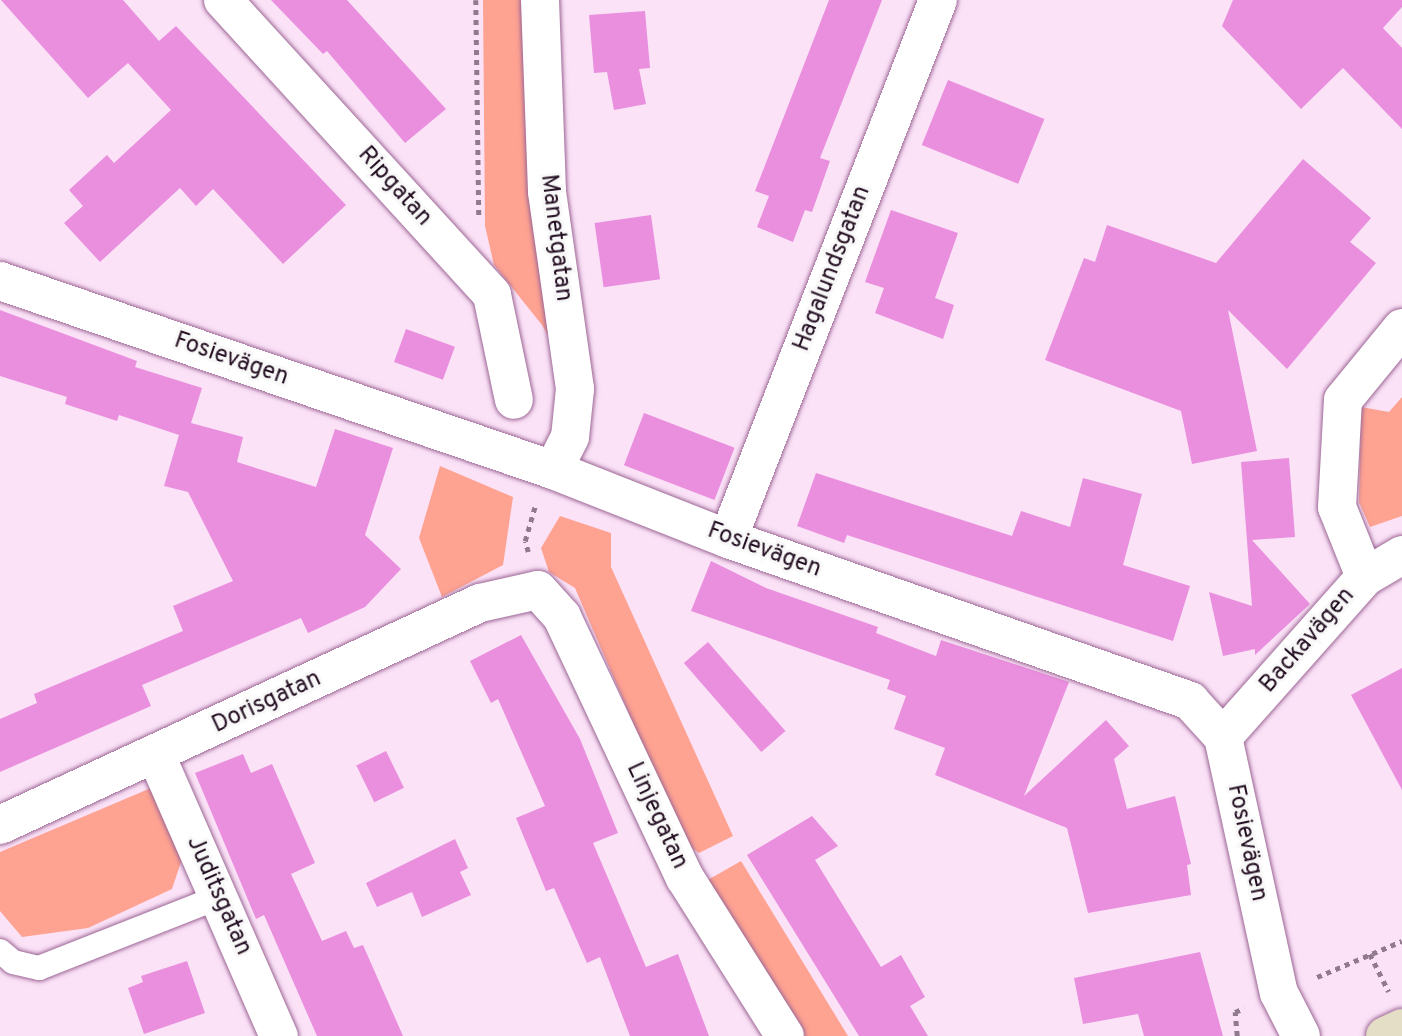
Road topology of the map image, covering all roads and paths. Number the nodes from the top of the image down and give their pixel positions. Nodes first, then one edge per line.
1 (223, 0) edge
2 (476, 0) edge
3 (540, 0) edge
4 (938, 0) edge
5 (480, 234) dead end
6 (0, 281) edge
7 (1402, 328) edge
8 (514, 400) dead end
9 (553, 470) junction
10 (728, 539) junction
11 (1402, 555) edge
12 (1365, 577) junction
13 (537, 590) junction
14 (1223, 737) junction
15 (156, 755) junction
16 (0, 825) edge
17 (219, 897) junction
18 (0, 951) edge
19 (1370, 954) dead end
20 (1397, 1012) edge
21 (279, 1036) edge
22 (785, 1036) edge
23 (1301, 1036) edge
24 (1385, 1036) edge

1 - 8 street, Ripgatan
2 - 5 path
3 - 9 street, Manetgatan
4 - 10 street, Hagalundsgatan
6 - 9 street, Fosievägen
7 - 12 street
9 - 10 street, Fosievägen
9 - 13 path
10 - 14 street, Fosievägen
11 - 12 street, Backavägen
12 - 14 street, Backavägen
13 - 15 street, Dorisgatan
13 - 22 street, Linjegatan
14 - 23 street, Fosievägen
15 - 16 street, Dorisgatan
15 - 17 street, Juditsgatan
17 - 18 lane
17 - 21 street, Juditsgatan
19 - 20 path
20 - 24 street

